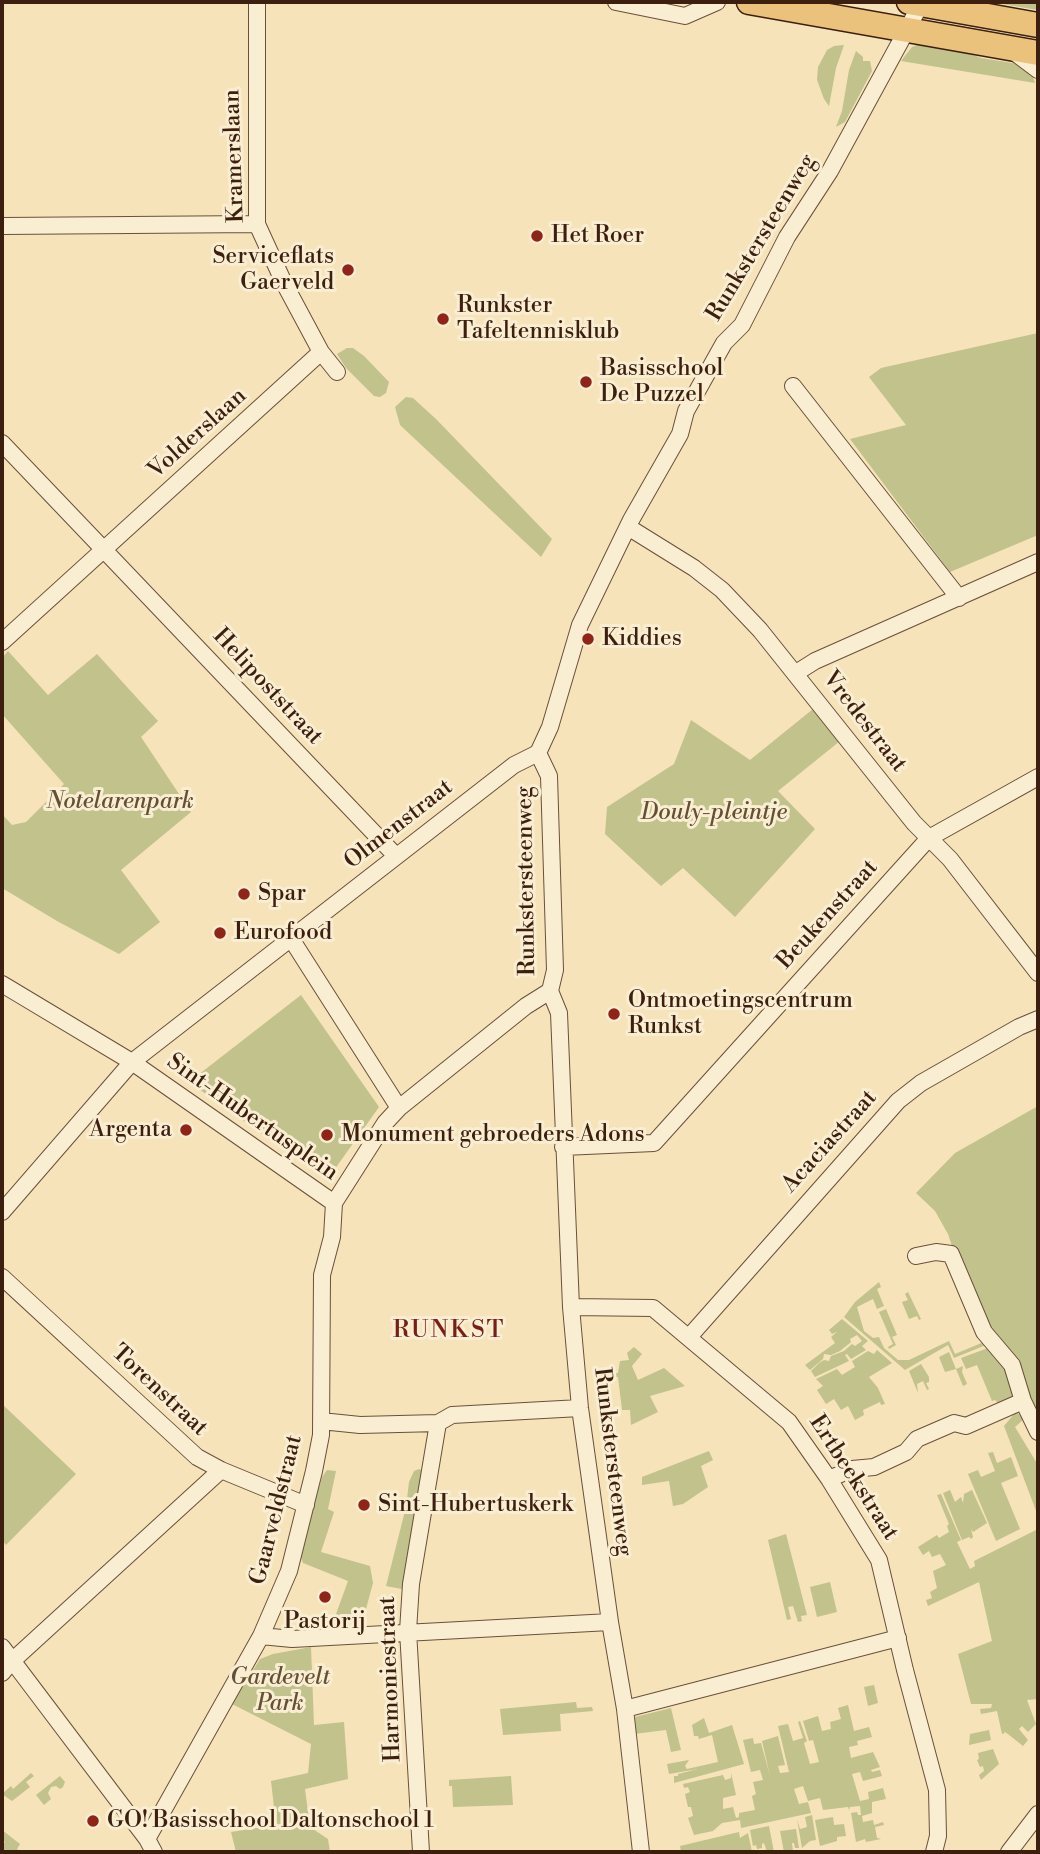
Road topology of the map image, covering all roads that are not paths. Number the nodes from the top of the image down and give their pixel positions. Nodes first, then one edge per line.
1 (257, 2) edge
2 (616, 2) edge
3 (717, 2) edge
4 (749, 2) edge
5 (917, 2) edge
6 (1038, 25) edge
7 (906, 30) junction
8 (1009, 48) junction
9 (1038, 53) edge
10 (1038, 70) edge
11 (257, 223) junction
12 (2, 226) edge
13 (321, 352) junction
14 (337, 372) dead end
15 (793, 386) dead end
16 (2, 443) edge
17 (628, 527) junction
18 (105, 548) junction
19 (1038, 562) edge
20 (959, 598) junction
21 (2, 642) edge
22 (796, 673) junction
23 (538, 752) junction
24 (1038, 777) edge
25 (929, 838) junction
26 (396, 856) junction
27 (290, 937) junction
28 (1038, 973) edge
29 (2, 984) edge
30 (550, 991) junction
31 (1038, 1019) edge
32 (132, 1062) junction
33 (399, 1108) junction
34 (563, 1147) junction
35 (5, 1203) edge
36 (334, 1203) junction
37 (916, 1256) dead end
38 (2, 1278) edge
39 (571, 1307) junction
40 (689, 1337) junction
41 (1023, 1401) junction
42 (580, 1408) junction
43 (321, 1421) junction
44 (438, 1423) junction
45 (1038, 1432) edge
46 (221, 1470) junction
47 (829, 1479) junction
48 (306, 1505) junction
49 (610, 1622) junction
50 (408, 1631) junction
51 (261, 1636) junction
52 (898, 1638) junction
53 (2, 1647) edge
54 (6, 1667) edge
55 (625, 1709) junction
56 (1038, 1814) edge
57 (150, 1846) edge
58 (421, 1852) edge
59 (641, 1852) edge
60 (934, 1852) edge
61 (1009, 1852) edge

1 - 11 street, Kramerslaan
2 - 3 street
4 - 7 highway
5 - 6 highway
5 - 7 street, Runkstersteenweg
7 - 8 highway
7 - 17 street, Runkstersteenweg
8 - 9 highway
8 - 10 street
11 - 12 street
11 - 13 street, Kramerslaan
13 - 14 street, Kramerslaan
13 - 18 street, Volderslaan
15 - 20 street
16 - 18 street, Helipoststraat
17 - 22 street, Vredestraat
17 - 23 street, Runkstersteenweg
18 - 21 street, Volderslaan
18 - 26 street, Helipoststraat
19 - 20 street
20 - 22 street
22 - 25 street, Vredestraat
23 - 26 street, Olmenstraat
23 - 30 street, Runkstersteenweg
24 - 25 street, Beukenstraat
25 - 28 street, Vredestraat
25 - 34 street, Beukenstraat
26 - 27 street, Olmenstraat
27 - 32 street, Sint-Hubertusplein
27 - 33 street
29 - 32 street
30 - 33 street
30 - 34 street, Runkstersteenweg
31 - 40 street, Acaciastraat
32 - 35 street
32 - 36 street, Sint-Hubertusplein
33 - 36 street, Sint-Hubertusplein
34 - 39 street, Runkstersteenweg
36 - 43 street, Gaarveldstraat
37 - 41 street
38 - 46 street, Torenstraat
39 - 40 street, Ertbeekstraat
39 - 42 street, Runkstersteenweg
40 - 47 street, Ertbeekstraat
41 - 45 street
41 - 47 street
42 - 44 street
42 - 49 street, Runkstersteenweg
43 - 44 street
43 - 48 street, Gaarveldstraat
44 - 50 street, Harmoniestraat
46 - 48 street, Torenstraat
46 - 54 street
47 - 52 street, Ertbeekstraat
48 - 51 street, Gaarveldstraat
49 - 50 street
49 - 55 street, Runkstersteenweg
50 - 51 street
50 - 58 street, Harmoniestraat
51 - 57 street, Gaarveldstraat
52 - 55 street
52 - 60 street, Ertbeekstraat
53 - 54 street
54 - 57 street
55 - 59 street, Runkstersteenweg
56 - 61 street

